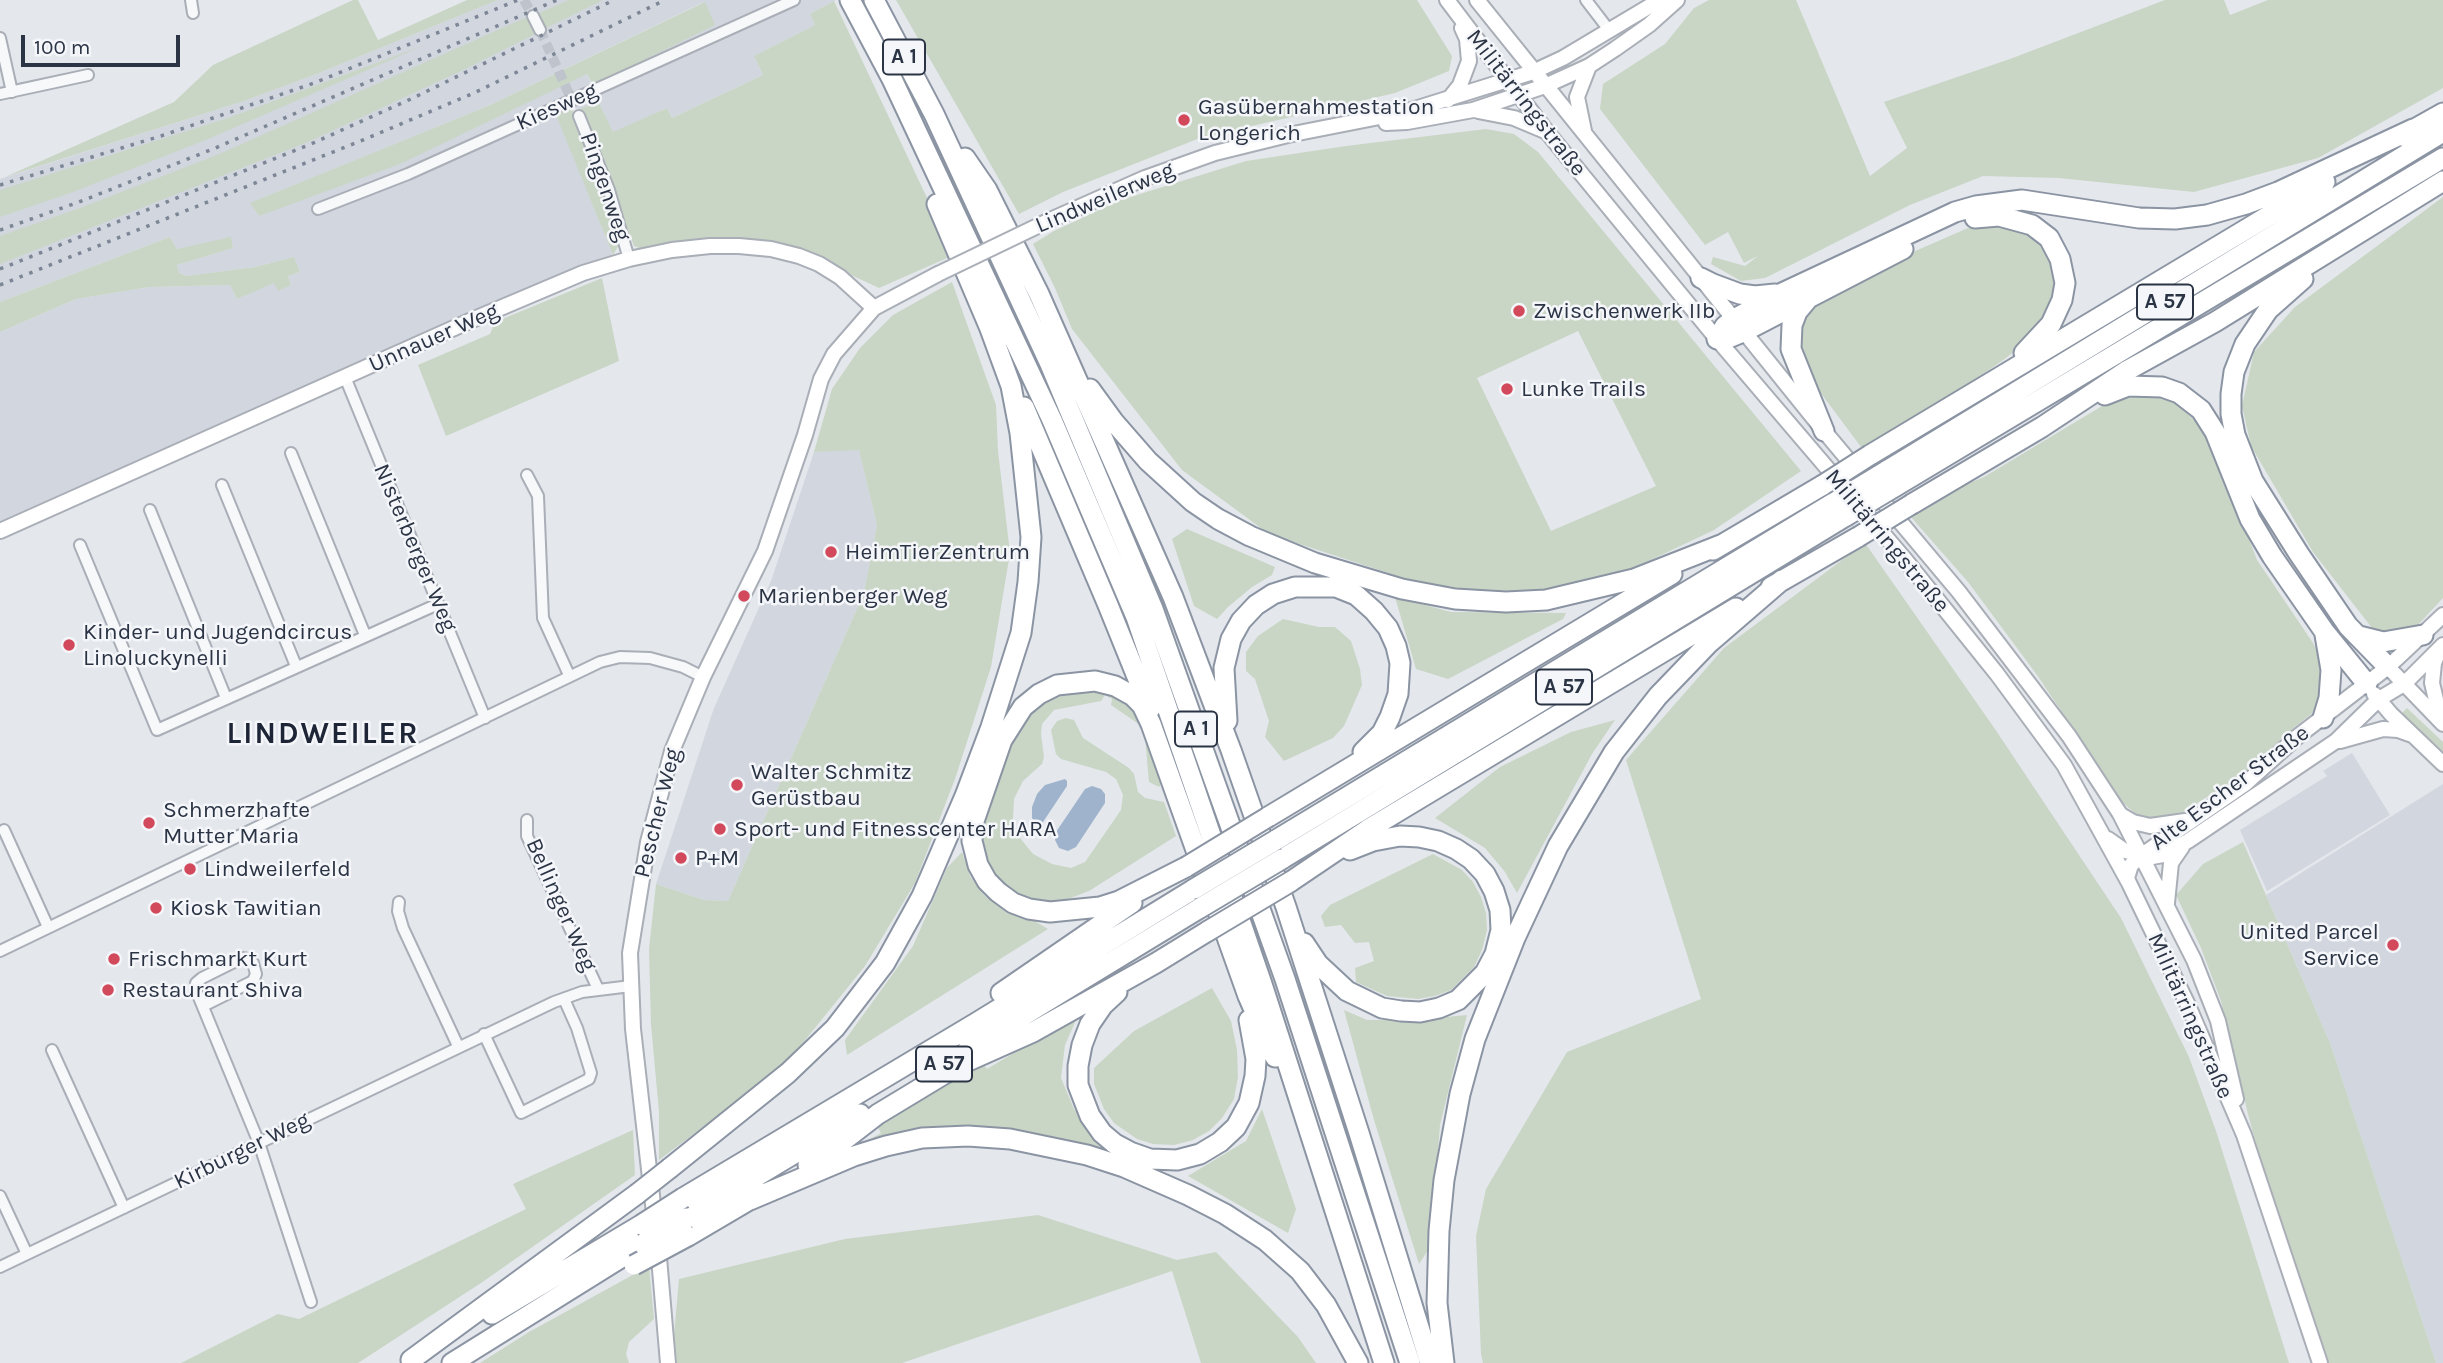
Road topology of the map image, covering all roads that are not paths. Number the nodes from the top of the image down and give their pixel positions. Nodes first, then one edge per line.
1 (191, 0) edge
2 (794, 0) edge
3 (850, 0) edge
4 (874, 0) edge
5 (1478, 0) edge
6 (1586, 0) edge
7 (1660, 0) edge
8 (1677, 0) edge
9 (1451, 6) edge
10 (193, 13) dead end
11 (533, 16) tunnel mouth
12 (540, 30) tunnel mouth
13 (1609, 30) junction
14 (0, 38) edge
15 (1589, 65) junction
16 (1533, 72) junction
17 (88, 75) dead end
18 (892, 79) junction
19 (1507, 80) junction
20 (1545, 86) junction
21 (6, 93) edge
22 (1519, 96) junction
23 (1448, 100) junction
24 (1473, 110) junction
25 (2443, 113) edge
26 (934, 114) junction
27 (579, 117) tunnel mouth
28 (1349, 125) junction
29 (2413, 130) junction
30 (1547, 132) junction
31 (2443, 132) edge
32 (1585, 135) junction
33 (2443, 158) edge
34 (2443, 181) edge
35 (318, 209) dead end
36 (2370, 228) junction
37 (629, 259) junction
38 (1701, 278) junction
39 (1780, 293) junction
40 (1807, 300) junction
41 (874, 308) junction
42 (1739, 325) junction
43 (989, 327) junction
44 (1058, 336) junction
45 (1717, 339) junction
46 (2139, 341) junction
47 (2001, 375) junction
48 (345, 377) junction
49 (2042, 427) junction
50 (1824, 431) junction
51 (291, 453) dead end
52 (527, 475) dead end
53 (1891, 479) junction
54 (222, 485) dead end
55 (1841, 509) junction
56 (150, 510) dead end
57 (0, 531) edge
58 (1723, 544) junction
59 (80, 545) dead end
60 (1782, 580) junction
61 (438, 604) junction
62 (2443, 615) edge
63 (2324, 631) junction
64 (365, 635) junction
65 (2423, 635) junction
66 (2358, 636) junction
67 (2442, 645) edge
68 (296, 666) junction
69 (2388, 667) junction
70 (569, 675) junction
71 (704, 677) junction
72 (2404, 684) junction
73 (2373, 692) junction
74 (226, 698) junction
75 (2443, 716) edge
76 (485, 718) junction
77 (2323, 718) junction
78 (2443, 724) edge
79 (2413, 736) junction
80 (2336, 741) junction
81 (1231, 750) junction
82 (2443, 764) edge
83 (1323, 785) junction
84 (2120, 814) junction
85 (2198, 817) junction
86 (527, 820) dead end
87 (4, 830) dead end
88 (2105, 837) junction
89 (1193, 839) junction
90 (2188, 841) junction
91 (2142, 855) junction
92 (1323, 861) junction
93 (1186, 867) junction
94 (2127, 878) junction
95 (399, 902) dead end
96 (2167, 905) junction
97 (1286, 907) junction
98 (48, 927) junction
99 (1228, 938) junction
100 (0, 951) edge
101 (1156, 963) junction
102 (631, 986) junction
103 (598, 989) junction
104 (564, 999) junction
105 (203, 1006) junction
106 (484, 1034) junction
107 (458, 1046) junction
108 (52, 1050) dead end
109 (919, 1055) junction
110 (1310, 1135) junction
111 (2244, 1135) junction
112 (259, 1143) junction
113 (0, 1196) edge
114 (750, 1200) junction
115 (124, 1208) junction
116 (688, 1227) junction
117 (27, 1254) junction
118 (0, 1267) edge
119 (311, 1303) dead end
120 (534, 1313) junction
121 (409, 1362) edge
122 (452, 1363) edge
123 (668, 1363) edge
124 (1358, 1363) edge
125 (1384, 1363) edge
126 (1410, 1363) edge
127 (1430, 1363) edge
128 (1444, 1363) edge
129 (2320, 1363) edge

1 - 10 street
2 - 35 street, Kiesweg
3 - 18 highway, A 1
4 - 26 highway, A 1
5 - 16 street, Militärringstraße
6 - 13 street
7 - 13 street, Lindweilerweg
8 - 15 street, Lindweilerweg
9 - 19 street, Militärringstraße
9 - 23 street
11 - 12 street
13 - 16 street, Lindweilerweg
14 - 21 street
15 - 20 street, Lindweilerweg
15 - 32 street
16 - 19 street, Lindweilerweg
16 - 20 street, Militärringstraße
17 - 21 street
18 - 43 highway
18 - 110 highway, A 1
19 - 22 street, Militärringstraße
19 - 23 street, Lindweilerweg
20 - 22 street, Lindweilerweg
20 - 32 street, Militärringstraße
22 - 24 street, Lindweilerweg
22 - 30 street, Militärringstraße
23 - 28 street, Lindweilerweg
24 - 28 street, Lindweilerweg
24 - 30 street
25 - 29 highway
26 - 44 highway
26 - 126 highway, A 1
27 - 37 street, Pingenweg
28 - 41 street, Lindweilerweg, bridge
29 - 39 highway
29 - 47 highway
30 - 45 street, Militärringstraße
31 - 53 highway, A 57
32 - 38 street, Militärringstraße
33 - 46 highway, A 57
34 - 36 highway
36 - 49 highway
36 - 66 highway
37 - 41 street, Unnauer Weg
37 - 48 street, Unnauer Weg
38 - 39 highway
38 - 42 street, Militärringstraße
39 - 42 highway
40 - 42 highway
40 - 47 highway
40 - 50 highway
41 - 71 street, Pescher Weg
42 - 45 highway
42 - 50 street, Militärringstraße
43 - 89 highway
43 - 121 highway, bridge
44 - 58 highway
44 - 81 highway
45 - 88 street, Militärringstraße
46 - 49 highway
46 - 53 highway, A 57
47 - 58 highway, bridge
48 - 57 street, Unnauer Weg
48 - 61 street, Nisterberger Weg
49 - 60 highway, bridge
49 - 63 highway
50 - 84 street, Militärringstraße
51 - 64 street
52 - 70 street
53 - 55 highway, A 57, bridge
54 - 68 street
55 - 109 highway, A 57, bridge
55 - 116 highway, A 57, bridge
56 - 74 street
58 - 83 highway
59 - 74 street
60 - 92 highway
60 - 128 highway
61 - 64 street
61 - 76 street, Nisterberger Weg
62 - 65 street, Alte Escher Straße
63 - 73 highway
63 - 77 highway
64 - 68 street
65 - 66 highway
65 - 69 street, Alte Escher Straße
66 - 69 highway
67 - 72 street, Alte Escher Straße
67 - 75 street
68 - 74 street
69 - 72 street
69 - 73 street, Alte Escher Straße
70 - 71 street
70 - 76 street
71 - 102 street, Pescher Weg
72 - 73 street, Alte Escher Straße
72 - 78 street
73 - 77 street, Alte Escher Straße
73 - 79 street
73 - 80 street, Alte Escher Straße
76 - 98 street
77 - 85 street, Alte Escher Straße
79 - 80 street
79 - 82 street
80 - 90 street, Alte Escher Straße
81 - 83 highway
81 - 97 highway
83 - 93 highway, bridge
84 - 85 street
84 - 91 street, Militärringstraße
85 - 91 street, Alte Escher Straße
86 - 103 street, Bellinger Weg
87 - 98 street
88 - 91 street
88 - 94 street, Militärringstraße
89 - 93 highway
89 - 99 highway
90 - 91 street, Alte Escher Straße
90 - 96 street
91 - 94 street
91 - 96 street, Militärringstraße
92 - 97 highway
92 - 101 highway, bridge
93 - 109 highway
94 - 111 street, Militärringstraße
95 - 107 street
96 - 111 street, Militärringstraße
97 - 127 highway
98 - 100 street
99 - 101 highway
99 - 110 highway
101 - 114 highway
102 - 103 street, Kirburger Weg
102 - 123 street, Pescher Weg
103 - 104 street, Kirburger Weg
104 - 106 street, Kirburger Weg
104 - 106 street
105 - 105 street
105 - 112 street
106 - 107 street, Kirburger Weg
107 - 112 street, Kirburger Weg
108 - 115 street
109 - 121 highway, A 57, bridge
110 - 125 highway, A 1
111 - 129 street, Militärringstraße
112 - 115 street, Kirburger Weg
112 - 119 street
113 - 117 street
114 - 116 highway
114 - 124 highway
115 - 117 street, Kirburger Weg
116 - 120 highway, A 57, bridge
116 - 120 highway, bridge
117 - 118 street, Kirburger Weg
120 - 122 highway, A 57

